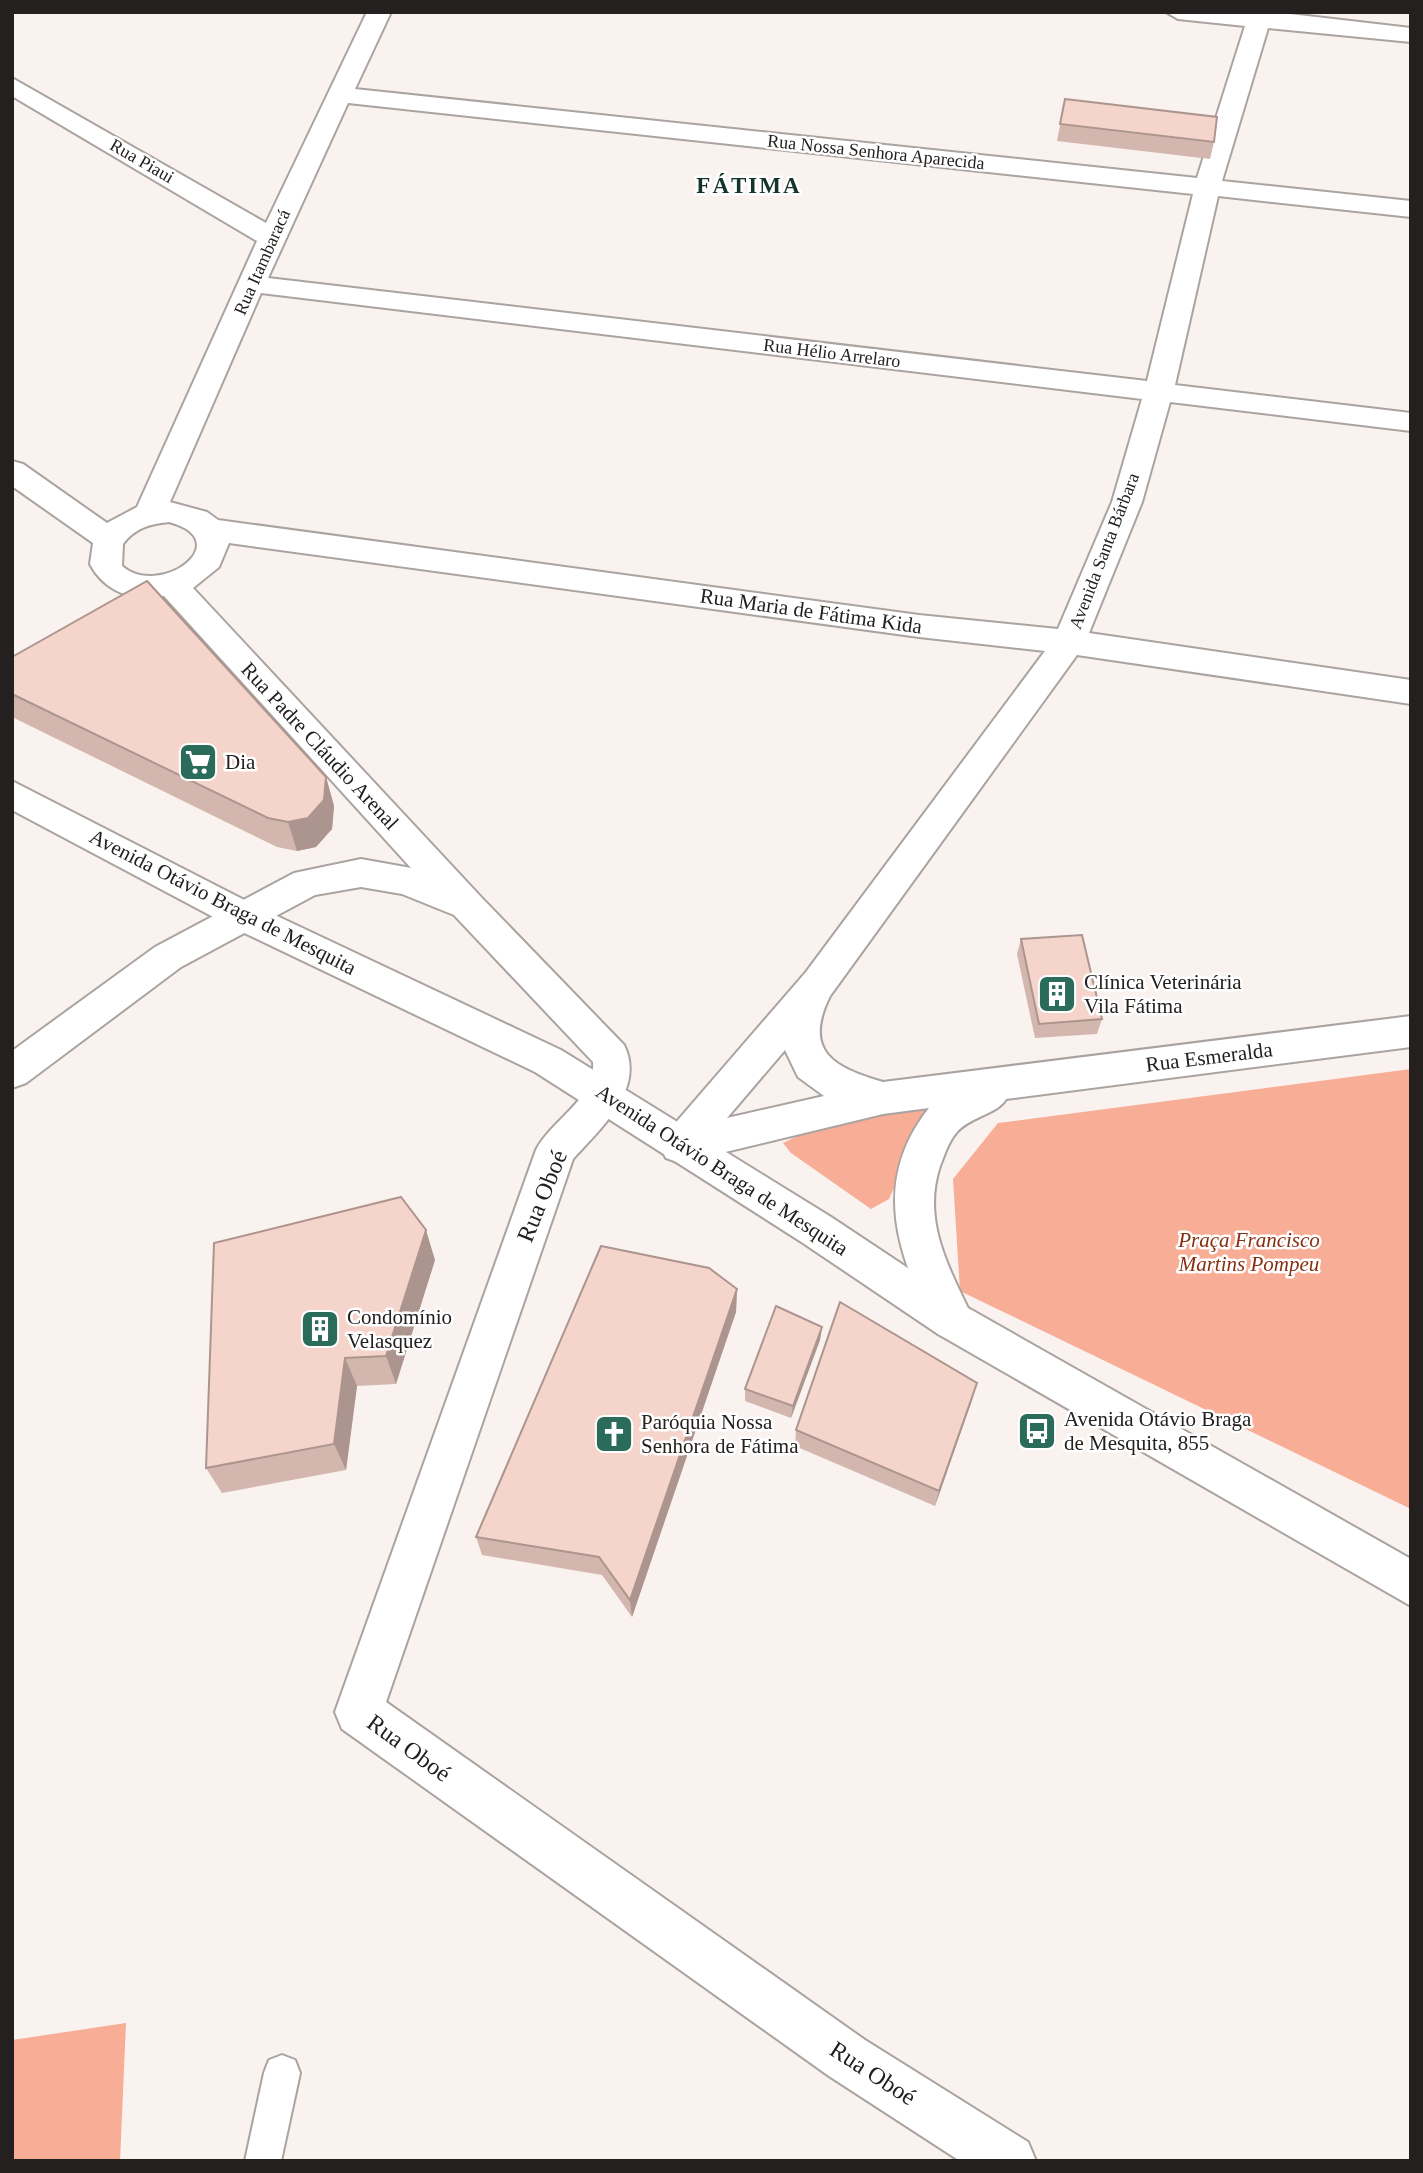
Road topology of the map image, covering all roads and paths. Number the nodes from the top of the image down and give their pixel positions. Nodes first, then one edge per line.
1 (1178, 12) edge
2 (370, 15) edge
3 (1260, 17) edge
4 (1411, 35) edge
5 (12, 85) edge
6 (341, 95) junction
7 (1207, 188) junction
8 (1411, 209) edge
9 (272, 238) junction
10 (253, 284) junction
11 (1159, 391) junction
12 (1411, 422) edge
13 (12, 471) edge
14 (149, 514) junction
15 (212, 530) junction
16 (108, 539) junction
17 (172, 584) junction
18 (1069, 642) junction
19 (1411, 692) edge
20 (12, 794) edge
21 (468, 907) junction
22 (247, 918) junction
23 (819, 983) junction
24 (1411, 1031) edge
25 (12, 1072) edge
26 (1007, 1084) junction
27 (603, 1095) junction
28 (883, 1098) junction
29 (680, 1146) junction
30 (953, 1321) junction
31 (1411, 1584) edge
32 (282, 2073) dead end
33 (263, 2161) edge
34 (1009, 2161) edge

1 - 3 street
2 - 6 street, Rua Itambaracá
3 - 4 street
3 - 7 street, Avenida Santa Bárbara
5 - 9 street, Rua Piaui
6 - 7 street, Rua Nossa Senhora Aparecida
6 - 9 street, Rua Itambaracá
7 - 8 street, Rua Nossa Senhora Aparecida
7 - 11 street, Avenida Santa Bárbara
9 - 10 street, Rua Itambaracá
10 - 11 street, Rua Hélio Arrelaro
10 - 14 street, Rua Itambaracá
11 - 12 street, Rua Hélio Arrelaro
11 - 18 street, Avenida Santa Bárbara
13 - 16 street
14 - 15 street
14 - 16 street
15 - 17 street
15 - 18 street, Rua Maria de Fátima Kida
16 - 17 street
17 - 21 street, Rua Padre Cláudio Arenal
18 - 19 street, Rua Maria de Fátima Kida
18 - 23 street, Avenida Santa Bárbara
20 - 22 street, Avenida Otávio Braga de Mesquita
21 - 22 street, Rua Padre Cláudio Arenal
21 - 27 street, Rua Padre Cláudio Arenal
22 - 25 street, Rua Padre Cláudio Arenal
22 - 27 street, Avenida Otávio Braga de Mesquita
23 - 28 street, Avenida Santa Bárbara
23 - 29 street, Avenida Santa Bárbara
24 - 26 street, Rua Esmeralda
26 - 28 street, Rua Esmeralda
26 - 30 street, Rua Esmeralda
27 - 29 street, Avenida Otávio Braga de Mesquita
27 - 34 street, Rua Oboé
28 - 29 street, Rua Esmeralda
29 - 30 street, Avenida Otávio Braga de Mesquita
30 - 31 street, Avenida Otávio Braga de Mesquita
32 - 33 lane

